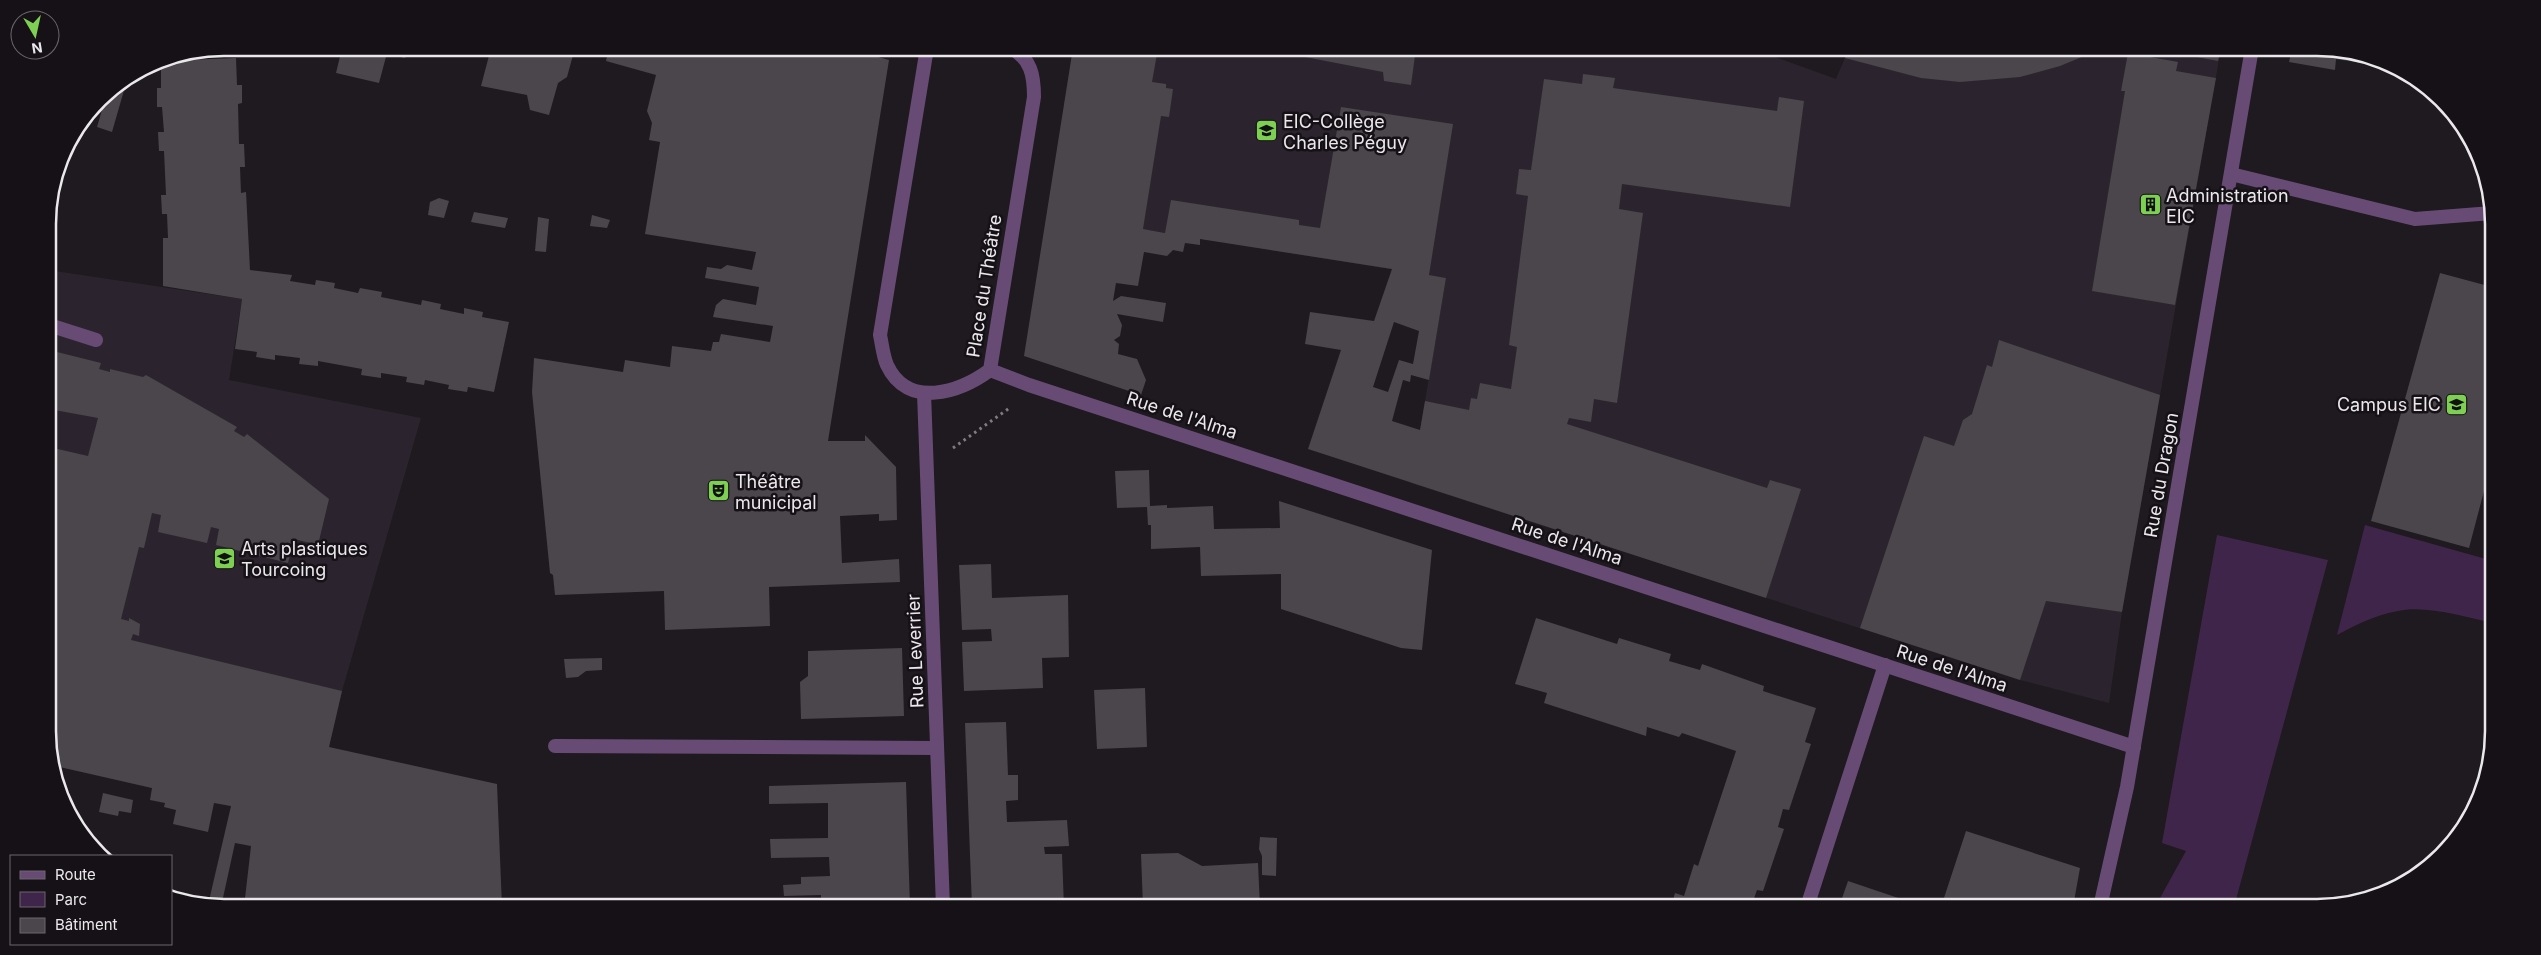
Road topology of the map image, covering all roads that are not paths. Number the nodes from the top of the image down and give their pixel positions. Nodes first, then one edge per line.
1 (2251, 56) edge
2 (926, 57) edge
3 (1024, 57) edge
4 (2231, 174) junction
5 (2484, 214) edge
6 (57, 328) edge
7 (96, 340) dead end
8 (990, 370) junction
9 (924, 393) junction
10 (1885, 665) junction
11 (555, 746) dead end
12 (2134, 747) junction
13 (937, 748) junction
14 (1810, 898) edge
15 (2102, 898) edge
16 (943, 899) edge

1 - 4 street, Rue du Dragon
2 - 9 street
3 - 8 street, Place du Théâtre
4 - 5 street
4 - 12 street, Rue du Dragon
6 - 7 street
8 - 9 street, Place du Théâtre
8 - 10 street, Rue de l'Alma
9 - 13 street, Rue Leverrier
10 - 12 street, Rue de l'Alma
10 - 14 street
11 - 13 street
12 - 15 street, Rue du Dragon
13 - 16 street, Rue Leverrier

